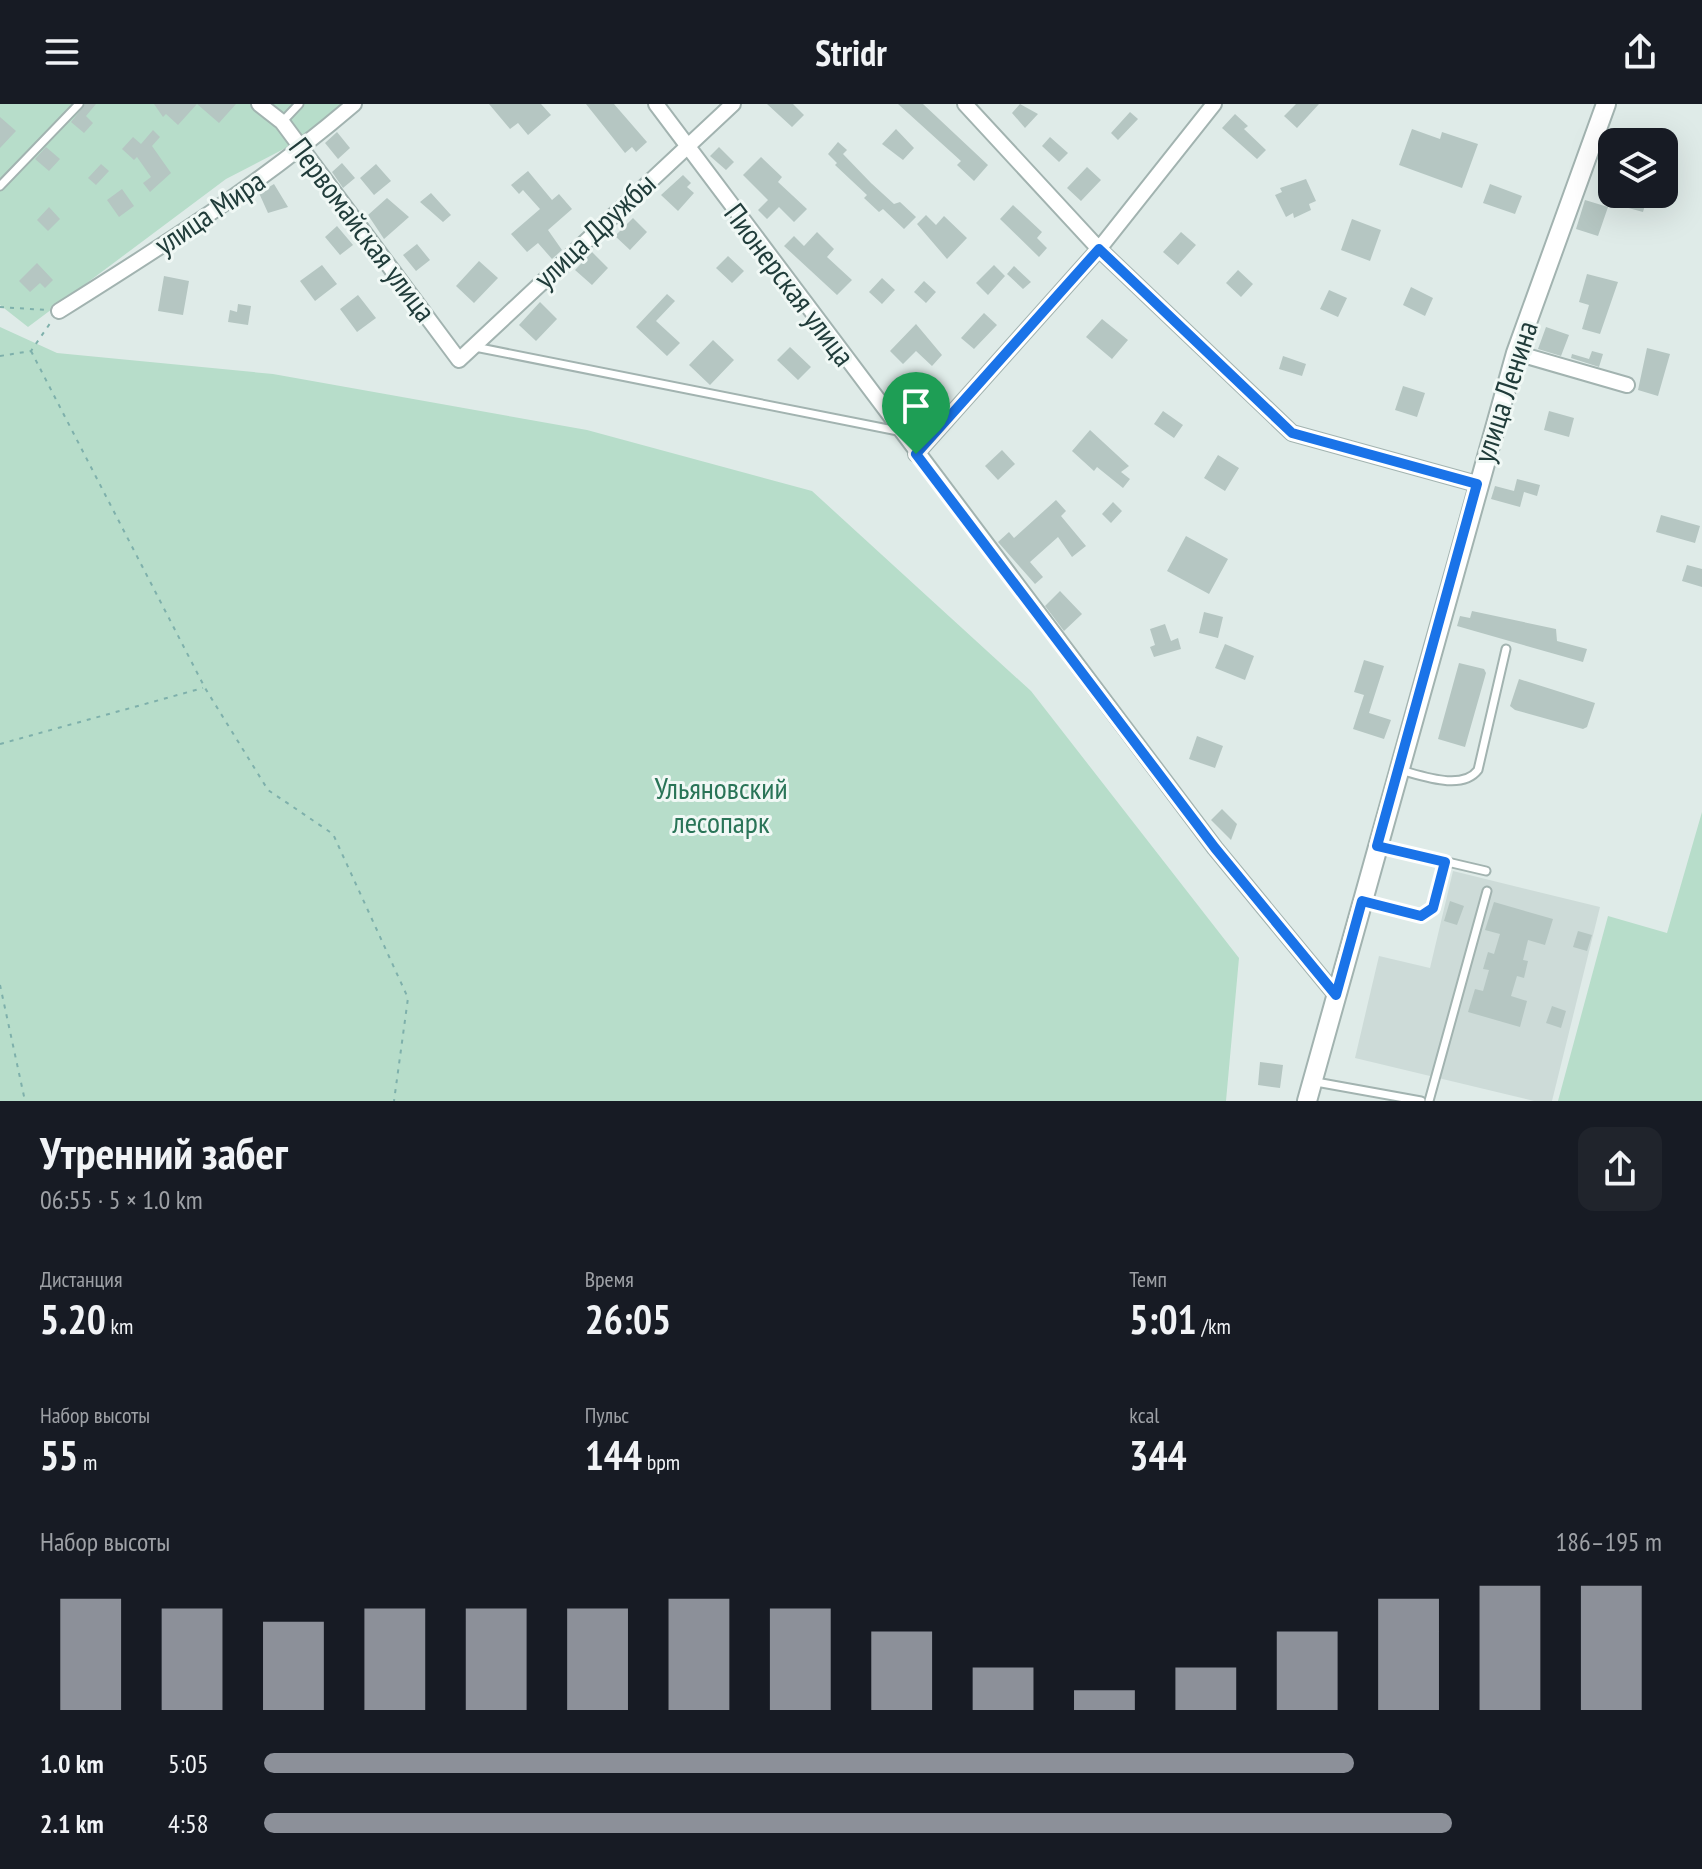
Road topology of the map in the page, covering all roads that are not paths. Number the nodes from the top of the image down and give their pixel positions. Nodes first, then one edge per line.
1 (79, 104) edge
2 (259, 104) edge
3 (299, 104) edge
4 (354, 104) edge
5 (656, 104) edge
6 (733, 104) edge
7 (965, 104) edge
8 (1214, 104) edge
9 (1606, 104) edge
10 (282, 122) junction
11 (686, 145) junction
12 (302, 149) junction
13 (0, 186) edge
14 (1099, 249) junction
15 (59, 311) road end
16 (473, 347) junction
17 (1516, 353) junction
18 (459, 360) joint
19 (1627, 385) dead end
20 (898, 431) junction
21 (916, 454) junction
22 (1477, 484) junction
23 (1506, 649) dead end
24 (1398, 769) junction
25 (1377, 846) junction
26 (1445, 862) junction
27 (1486, 871) dead end
28 (1487, 891) dead end
29 (1362, 901) junction
30 (1336, 995) junction
31 (1314, 1081) junction
32 (1307, 1101) edge
33 (1421, 1101) edge
34 (1429, 1101) edge

1 - 13 lane
2 - 10 street, Первомайская улица
3 - 10 lane
4 - 12 street, улица Мира
5 - 11 street, Пионерская улица
6 - 11 street, улица Дружбы
7 - 14 street
8 - 14 street
9 - 17 street, улица Ленина
10 - 12 street, Первомайская улица
11 - 16 street, улица Дружбы
11 - 20 street, Пионерская улица
12 - 15 street, улица Мира
12 - 18 street, Первомайская улица
14 - 21 street
14 - 22 street
16 - 18 street, улица Дружбы
16 - 20 lane
17 - 19 street
17 - 22 street, улица Ленина
20 - 21 street, Пионерская улица
21 - 30 street, Пионерская улица
22 - 24 street, улица Ленина
23 - 24 lane
24 - 25 street, улица Ленина
25 - 26 lane
25 - 29 street, улица Ленина
26 - 27 lane
26 - 29 lane
28 - 34 lane
29 - 30 street, улица Ленина
30 - 31 street, улица Ленина
31 - 32 street, улица Ленина
31 - 33 lane

